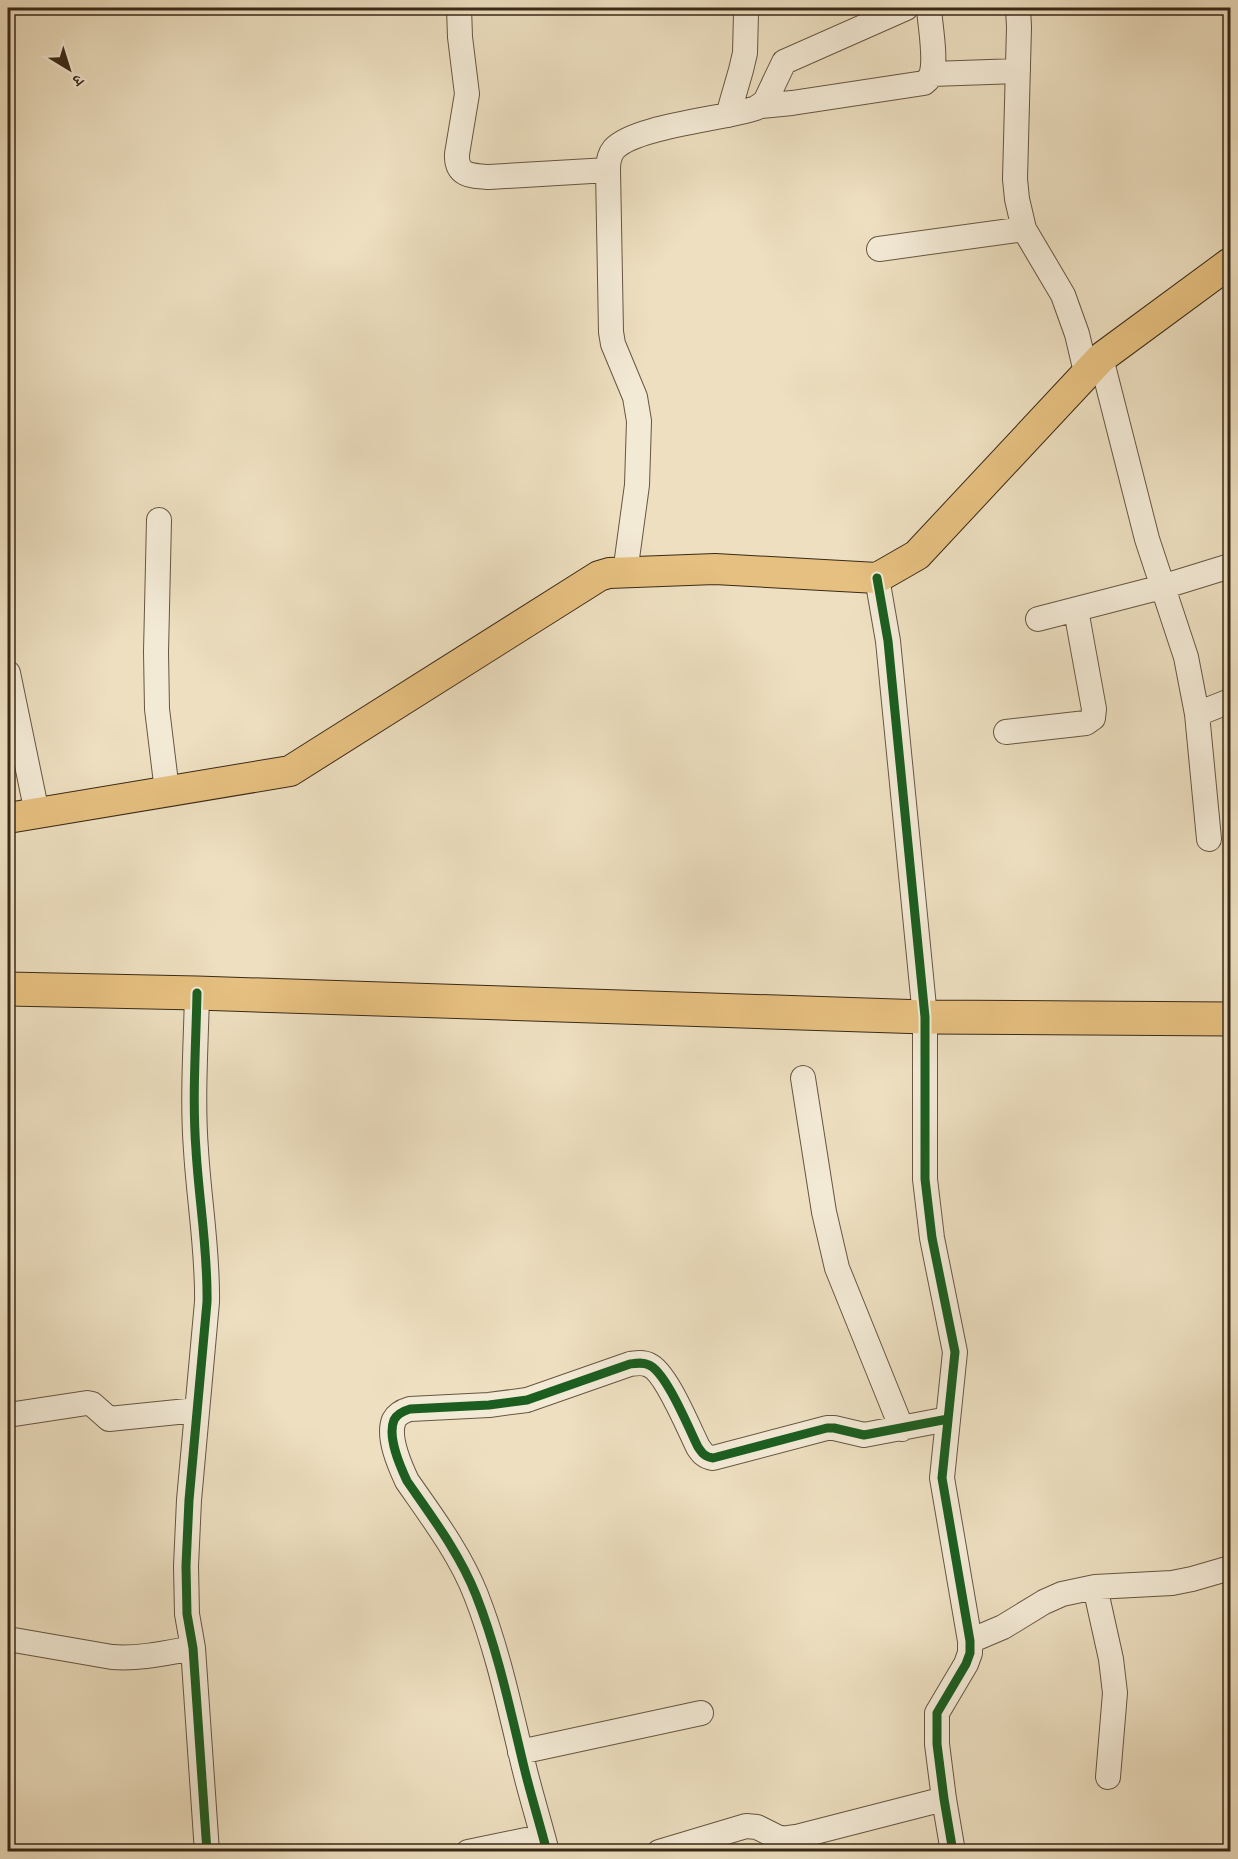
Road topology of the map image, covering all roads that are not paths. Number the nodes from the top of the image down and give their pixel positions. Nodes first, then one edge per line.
1 (459, 8) edge
2 (748, 8) edge
3 (906, 8) edge
4 (929, 8) edge
5 (1018, 8) edge
6 (1018, 70) junction
7 (932, 74) junction
8 (761, 106) junction
9 (728, 115) junction
10 (608, 170) junction
11 (1024, 229) junction
12 (879, 249) dead end
13 (1230, 263) edge
14 (1093, 365) junction
15 (159, 520) dead end
16 (1230, 566) edge
17 (618, 573) junction
18 (877, 578) junction
19 (1162, 587) junction
20 (1076, 610) junction
21 (1038, 619) dead end
22 (8, 673) edge
23 (1230, 701) edge
24 (1197, 714) junction
25 (1006, 732) dead end
26 (167, 791) junction
27 (38, 813) junction
28 (8, 818) edge
29 (1209, 839) dead end
30 (8, 989) edge
31 (197, 993) junction
32 (925, 1017) junction
33 (1230, 1019) edge
34 (803, 1078) dead end
35 (197, 1410) junction
36 (8, 1415) edge
37 (948, 1419) junction
38 (902, 1429) junction
39 (1230, 1568) edge
40 (1095, 1587) junction
41 (8, 1639) edge
42 (970, 1641) junction
43 (193, 1648) junction
44 (701, 1713) dead end
45 (520, 1752) junction
46 (1107, 1777) dead end
47 (944, 1799) junction
48 (207, 1851) edge
49 (468, 1851) edge
50 (545, 1851) edge
51 (659, 1851) edge
52 (953, 1851) edge

1 - 10 street
2 - 9 street
3 - 8 street
4 - 7 street
5 - 6 street
6 - 7 street
6 - 11 street
7 - 8 street
8 - 9 street
9 - 10 street
10 - 17 street
11 - 12 street
11 - 14 street
13 - 14 main road
14 - 18 main road
14 - 19 street
15 - 26 street
16 - 19 street
17 - 18 main road
17 - 26 main road
18 - 32 street
19 - 20 street
19 - 24 street
20 - 21 street
20 - 25 street
22 - 27 street
23 - 24 street
24 - 29 street
26 - 27 main road
27 - 28 main road
30 - 31 highway
31 - 32 highway
31 - 35 street
32 - 33 highway
32 - 37 street
34 - 38 street
35 - 36 street
35 - 43 street
37 - 38 street
37 - 42 street
38 - 45 street
39 - 40 street
40 - 42 street
40 - 46 street
41 - 43 street
42 - 47 street
43 - 48 street
44 - 45 street
45 - 50 street
47 - 51 street
47 - 52 street
49 - 50 street

